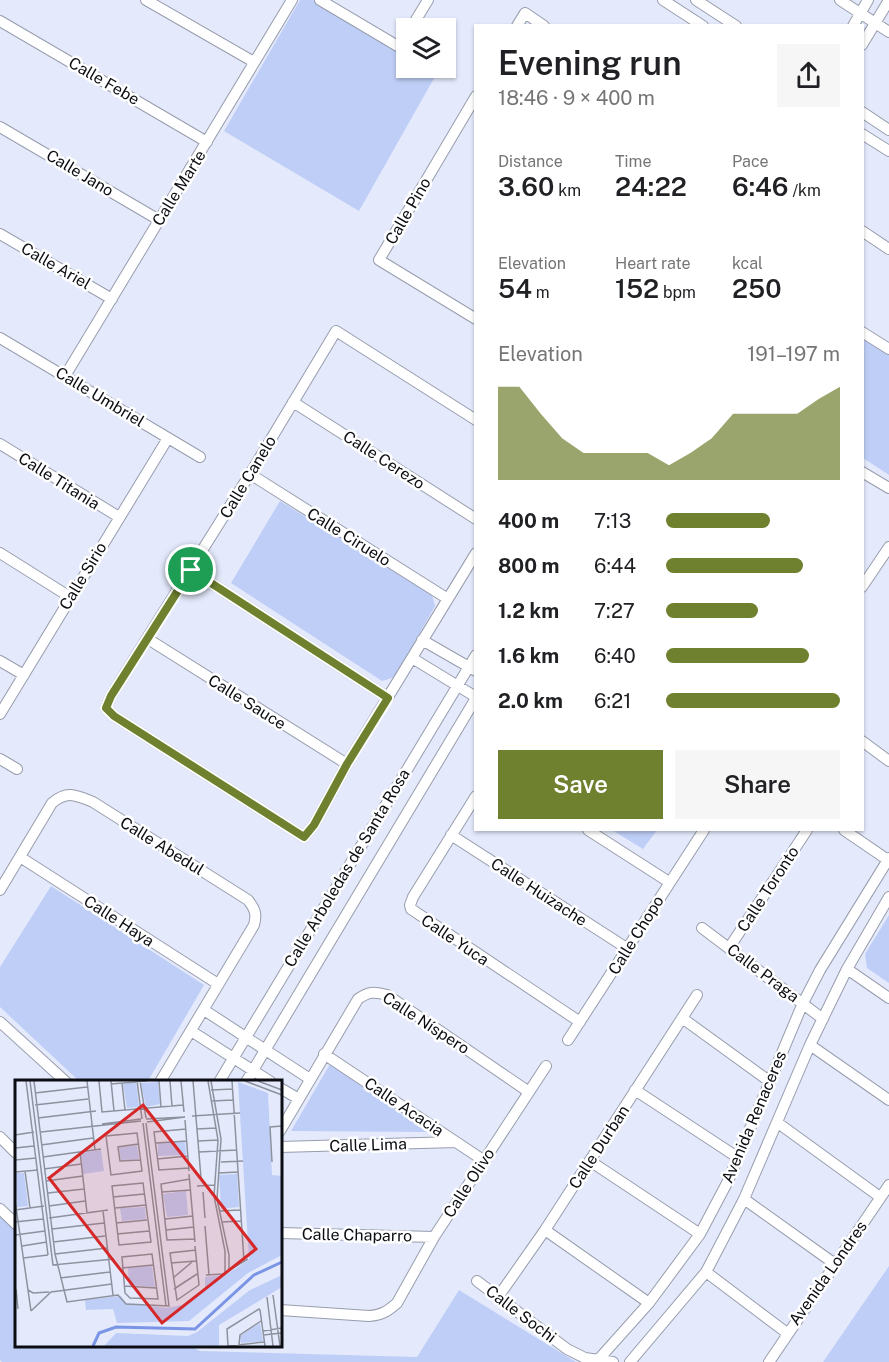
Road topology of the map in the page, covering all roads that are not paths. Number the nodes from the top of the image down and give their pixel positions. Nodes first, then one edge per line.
1 (146, 0) edge
2 (292, 0) edge
3 (320, 0) edge
4 (428, 0) edge
5 (663, 0) edge
6 (696, 0) edge
7 (840, 0) edge
8 (868, 0) edge
9 (889, 0) edge
10 (860, 13) junction
11 (417, 18) edge
12 (0, 21) edge
13 (875, 23) junction
14 (518, 24) edge
15 (541, 24) edge
16 (700, 24) edge
17 (733, 24) edge
18 (854, 24) edge
19 (889, 32) edge
20 (864, 42) edge
21 (396, 45) edge
22 (255, 62) junction
23 (474, 99) edge
24 (864, 113) edge
25 (0, 127) edge
26 (889, 130) edge
27 (864, 135) edge
28 (207, 142) junction
29 (889, 151) edge
30 (159, 220) junction
31 (864, 232) edge
32 (0, 234) edge
33 (889, 249) edge
34 (112, 299) junction
35 (474, 319) edge
36 (864, 333) edge
37 (0, 338) edge
38 (889, 350) edge
39 (65, 376) junction
40 (293, 402) junction
41 (474, 419) edge
42 (168, 438) junction
43 (0, 444) edge
44 (200, 457) dead end
45 (864, 473) edge
46 (250, 474) junction
47 (889, 489) edge
48 (119, 517) junction
49 (474, 518) edge
50 (889, 547) edge
51 (0, 553) edge
52 (474, 556) edge
53 (191, 570) junction
54 (864, 579) edge
55 (70, 597) junction
56 (448, 599) junction
57 (148, 639) junction
58 (422, 640) junction
59 (412, 658) junction
60 (0, 661) edge
61 (472, 669) edge
62 (24, 675) junction
63 (457, 686) junction
64 (474, 697) edge
65 (388, 698) junction
66 (474, 701) edge
67 (0, 714) edge
68 (864, 742) edge
69 (0, 759) edge
70 (889, 761) edge
71 (347, 764) junction
72 (17, 769) dead end
73 (474, 799) edge
74 (590, 831) edge
75 (703, 831) edge
76 (806, 831) edge
77 (846, 831) edge
78 (451, 835) junction
79 (20, 858) junction
80 (889, 859) edge
81 (669, 882) junction
82 (0, 890) edge
83 (889, 897) edge
84 (702, 928) dead end
85 (729, 948) junction
86 (628, 949) junction
87 (847, 969) junction
88 (218, 984) junction
89 (697, 995) dead end
90 (889, 998) edge
91 (803, 1003) junction
92 (204, 1010) junction
93 (682, 1018) junction
94 (823, 1019) junction
95 (0, 1022) edge
96 (580, 1022) junction
97 (191, 1031) junction
98 (246, 1037) junction
99 (568, 1040) dead end
100 (810, 1045) junction
101 (265, 1050) junction
102 (324, 1054) junction
103 (233, 1058) junction
104 (546, 1066) dead end
105 (253, 1070) junction
106 (310, 1078) junction
107 (64, 1080) edge
108 (161, 1080) edge
109 (220, 1080) edge
110 (247, 1080) edge
111 (268, 1080) edge
112 (768, 1081) junction
113 (282, 1089) edge
114 (635, 1090) junction
115 (529, 1092) junction
116 (298, 1099) junction
117 (889, 1100) edge
118 (778, 1124) junction
119 (282, 1127) edge
120 (0, 1137) edge
121 (456, 1142) junction
122 (282, 1147) edge
123 (15, 1152) edge
124 (737, 1157) junction
125 (483, 1160) junction
126 (590, 1161) junction
127 (889, 1185) edge
128 (880, 1197) junction
129 (744, 1199) junction
130 (0, 1209) edge
131 (15, 1223) edge
132 (544, 1230) junction
133 (282, 1233) edge
134 (700, 1234) junction
135 (434, 1237) junction
136 (835, 1264) junction
137 (706, 1272) junction
138 (477, 1281) dead end
139 (498, 1297) junction
140 (649, 1303) junction
141 (282, 1310) edge
142 (787, 1333) junction
143 (598, 1360) junction
144 (613, 1362) edge
145 (630, 1362) edge
146 (769, 1362) edge

1 - 22 street
2 - 22 street, Calle Marte
3 - 21 street
4 - 11 street
5 - 16 street
6 - 17 street
7 - 10 street
8 - 10 street
9 - 13 street
10 - 13 street
10 - 18 street
12 - 28 street, Calle Febe
13 - 19 street
13 - 20 street
14 - 15 street
22 - 28 street, Calle Marte
23 - 35 street, Calle Pino
24 - 26 street
25 - 30 street, Calle Jano
27 - 29 street
28 - 30 street, Calle Marte
30 - 34 street, Calle Marte
31 - 33 street
32 - 34 street, Calle Ariel
34 - 39 street, Calle Marte
36 - 38 street
37 - 39 street, Calle Umbriel
39 - 42 street, Calle Umbriel
40 - 41 street, Calle Canelo
40 - 46 street, Calle Canelo
40 - 49 street, Calle Cerezo
42 - 44 street, Calle Umbriel
42 - 48 street, Calle Sirio
43 - 48 street, Calle Titania
45 - 47 street
46 - 53 street, Calle Canelo
46 - 56 street, Calle Ciruelo
48 - 55 street, Calle Sirio
50 - 54 street
51 - 55 street
52 - 56 street, Calle Canelo
53 - 57 street, Calle Canelo
53 - 65 street
55 - 62 street, Calle Sirio
56 - 58 street, Calle Canelo
57 - 71 street, Calle Sauce
57 - 71 street, Calle Canelo
58 - 59 street, Calle Canelo
58 - 61 street
59 - 63 street
59 - 65 street, Calle Canelo
60 - 62 street
61 - 63 street, Calle Arboledas de Santa Rosa
62 - 67 street, Calle Sirio
63 - 64 street
63 - 98 street, Calle Arboledas de Santa Rosa
65 - 71 street, Calle Canelo
66 - 101 street, Calle Arboledas de Santa Rosa
68 - 70 street
69 - 72 street
73 - 78 street, Calle Yuca
74 - 81 street
75 - 81 street, Calle Chopo
76 - 85 street, Calle Toronto
77 - 80 street
78 - 86 street, Calle Huizache
78 - 96 street, Calle Yuca
79 - 82 street, Calle Abedul
79 - 88 street, Calle Haya
79 - 88 street, Calle Abedul
80 - 91 street, Avenida Renaceres
81 - 86 street, Calle Chopo
83 - 87 street, Avenida Renaceres
84 - 85 street, Calle Praga
85 - 91 street, Calle Praga
86 - 96 street, Calle Chopo
87 - 90 street
87 - 94 street, Avenida Renaceres
88 - 92 street, Calle Abedul
89 - 93 street, Calle Durban
91 - 94 street, Calle Praga
91 - 112 street, Avenida Renaceres
92 - 97 street, Calle Abedul
92 - 98 street
93 - 112 street
93 - 114 street, Calle Durban
94 - 100 street, Avenida Renaceres
95 - 107 street
96 - 99 street, Calle Chopo
97 - 103 street
97 - 108 street, Calle Abedul
98 - 101 street
98 - 103 street, Calle Arboledas de Santa Rosa
100 - 117 street
100 - 118 street, Avenida Renaceres
101 - 105 street, Calle Arboledas de Santa Rosa
101 - 106 street
102 - 106 street, Calle Níspero
102 - 115 street, Calle Níspero
102 - 121 street, Calle Acacia
103 - 105 street
103 - 109 street, Calle Arboledas de Santa Rosa
104 - 115 street, Calle Olivo
105 - 110 street, Calle Arboledas de Santa Rosa
105 - 111 street
106 - 116 street, Calle Níspero
112 - 124 street, Avenida Renaceres
113 - 116 street
114 - 124 street
114 - 126 street, Calle Durban
115 - 125 street, Calle Olivo
116 - 119 street, Calle Níspero
118 - 128 street
118 - 129 street, Avenida Renaceres
120 - 123 street
121 - 122 street, Calle Lima
121 - 125 street, Calle Acacia
124 - 134 street, Avenida Renaceres
125 - 135 street, Calle Olivo
126 - 132 street, Calle Durban
126 - 134 street
127 - 128 street, Avenida Londres
128 - 136 street, Avenida Londres
129 - 136 street
129 - 137 street, Avenida Renaceres
130 - 131 street
132 - 139 street, Calle Durban
132 - 140 street
133 - 135 street, Calle Chaparro
134 - 140 street, Avenida Renaceres
135 - 141 street, Calle Olivo
136 - 142 street, Avenida Londres
137 - 142 street
137 - 145 street, Avenida Renaceres
138 - 139 street, Calle Sochi
139 - 143 street, Calle Sochi
140 - 143 street, Avenida Renaceres
142 - 146 street, Avenida Londres
143 - 144 street, Calle Sochi

